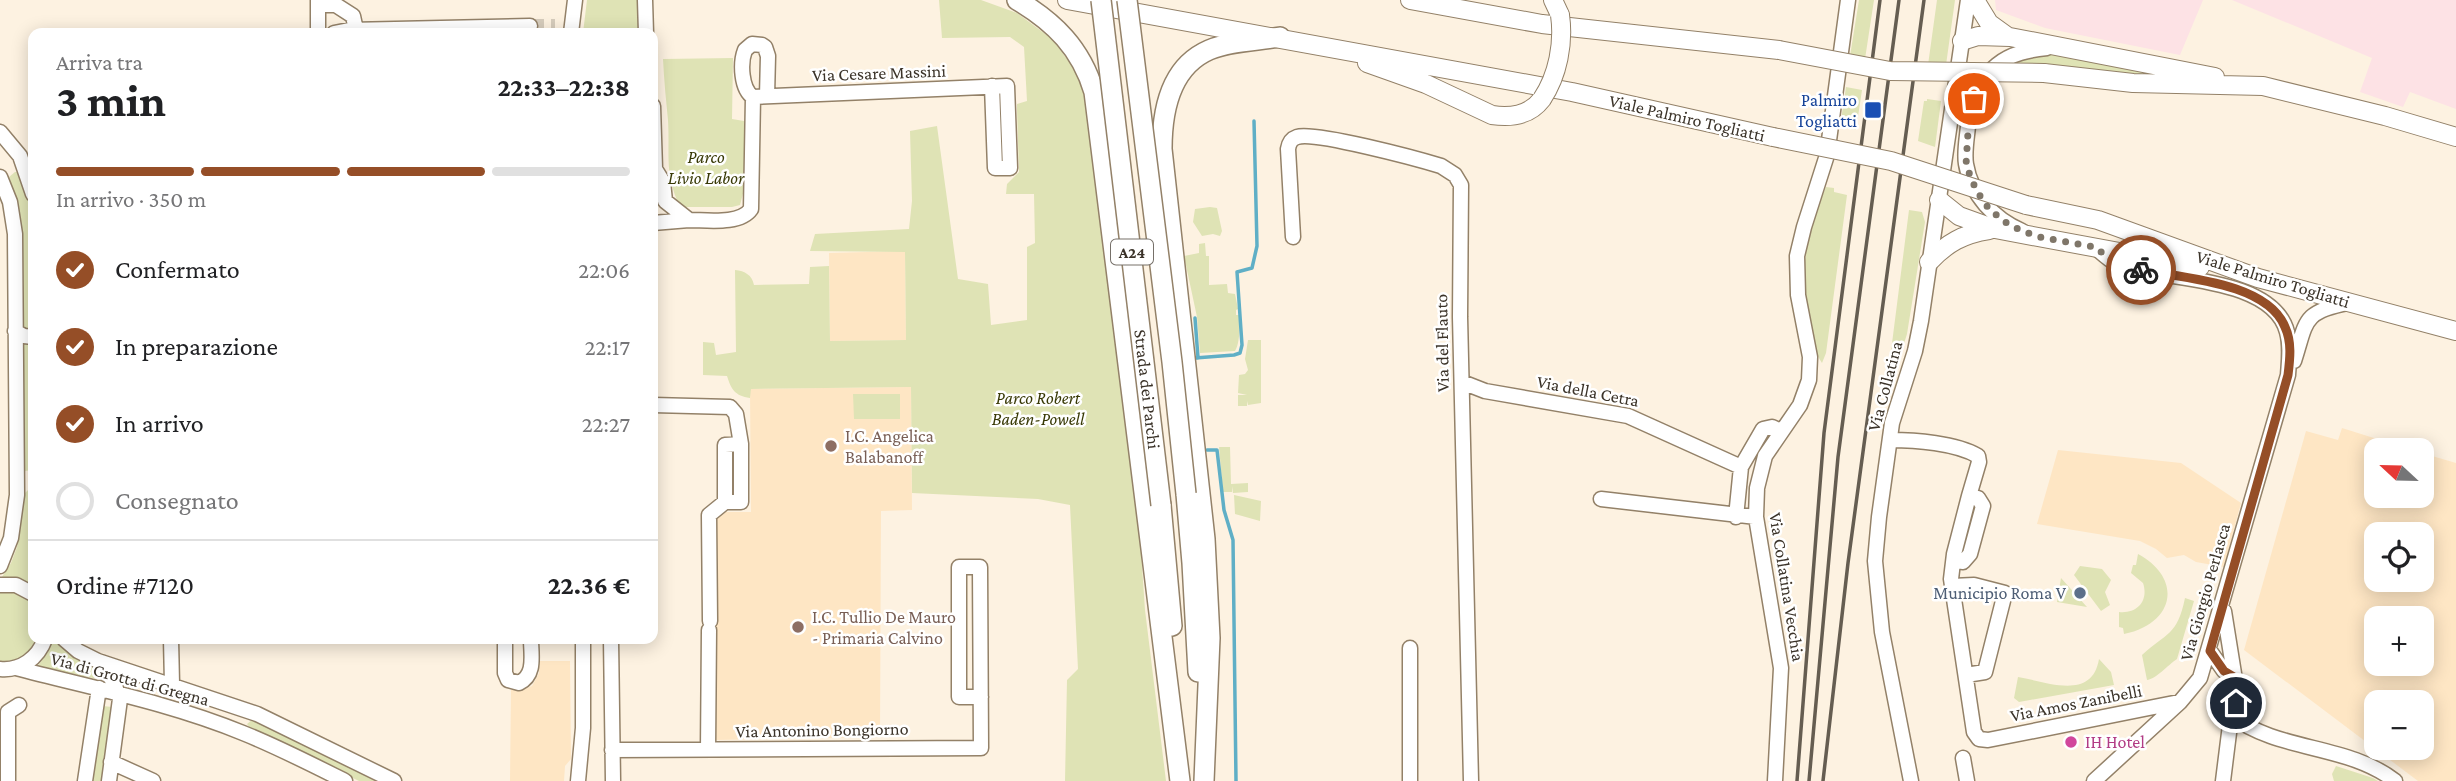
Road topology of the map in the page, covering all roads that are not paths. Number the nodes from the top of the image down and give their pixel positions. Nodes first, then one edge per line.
1 (575, 0) edge
2 (645, 0) edge
3 (1017, 0) edge
4 (1067, 0) edge
5 (1101, 0) edge
6 (1126, 0) edge
7 (1410, 0) edge
8 (1848, 0) edge
9 (1968, 0) edge
10 (1975, 0) edge
11 (318, 2) edge
12 (1556, 7) edge
13 (530, 26) dead end
14 (555, 26) dead end
15 (318, 28) edge
16 (356, 28) edge
17 (443, 28) edge
18 (566, 28) edge
19 (571, 28) edge
20 (646, 28) edge
21 (1280, 37) junction
22 (2010, 37) junction
23 (1962, 41) junction
24 (1321, 46) junction
25 (2059, 47) junction
26 (992, 86) junction
27 (2263, 86) junction
28 (0, 132) edge
29 (2456, 137) edge
30 (24, 165) junction
31 (658, 175) edge
32 (0, 177) edge
33 (28, 178) edge
34 (1939, 200) junction
35 (661, 203) edge
36 (689, 220) junction
37 (658, 223) edge
38 (1995, 229) junction
39 (1293, 237) dead end
40 (2040, 237) junction
41 (2095, 247) junction
42 (1929, 262) junction
43 (2258, 278) junction
44 (2350, 303) junction
45 (15, 331) junction
46 (2456, 331) edge
47 (28, 336) edge
48 (2288, 375) junction
49 (1462, 382) junction
50 (658, 405) edge
51 (1781, 431) junction
52 (1890, 440) junction
53 (1741, 467) junction
54 (28, 481) edge
55 (17, 490) junction
56 (1601, 499) dead end
57 (1736, 516) junction
58 (1756, 517) junction
59 (1961, 556) junction
60 (0, 566) edge
61 (0, 585) edge
62 (1974, 585) junction
63 (1952, 586) junction
64 (28, 591) edge
65 (2223, 603) junction
66 (42, 644) edge
67 (70, 644) edge
68 (171, 644) edge
69 (505, 644) edge
70 (531, 644) edge
71 (583, 644) edge
72 (611, 644) edge
73 (2211, 647) junction
74 (1410, 648) dead end
75 (2230, 657) junction
76 (98, 661) junction
77 (16, 668) junction
78 (0, 669) edge
79 (2229, 674) junction
80 (1966, 675) junction
81 (2200, 678) junction
82 (172, 684) junction
83 (99, 688) junction
84 (118, 692) junction
85 (981, 697) junction
86 (2180, 702) junction
87 (19, 705) dead end
88 (242, 709) junction
89 (2127, 713) junction
90 (2232, 716) junction
91 (233, 729) junction
92 (2253, 729) junction
93 (2136, 742) junction
94 (2226, 747) junction
95 (612, 750) junction
96 (708, 750) junction
97 (1963, 758) dead end
98 (111, 762) junction
99 (8, 781) edge
100 (85, 781) edge
101 (108, 781) edge
102 (153, 781) edge
103 (345, 781) edge
104 (394, 781) edge
105 (578, 781) edge
106 (613, 781) edge
107 (1181, 781) edge
108 (1203, 781) edge
109 (1410, 781) edge
110 (1471, 781) edge
111 (1775, 781) edge
112 (1911, 781) edge
113 (1967, 781) edge
114 (2094, 781) edge
115 (2223, 781) edge
116 (2395, 781) edge

1 - 19 street
2 - 20 street
3 - 107 highway
4 - 21 main road, Viale Palmiro Togliatti
5 - 107 highway, Strada dei Parchi / A24, bridge
6 - 108 highway, Strada dei Parchi / A24, bridge
7 - 27 main road, bridge
8 - 51 street, Via Collatina Vecchia
9 - 23 street, Via Collatina
10 - 22 main road
11 - 15 street
11 - 16 street
12 - 24 main road, bridge
13 - 17 street
14 - 18 street
21 - 24 main road, Viale Palmiro Togliatti
21 - 108 highway
22 - 23 main road
22 - 25 main road
23 - 34 street, Via Collatina
24 - 43 main road, Viale Palmiro Togliatti, bridge
25 - 27 main road
25 - 40 street
26 - 26 street
26 - 36 street, Via Cesare Massini
27 - 29 main road
28 - 30 street
30 - 32 street
30 - 33 street
31 - 35 street
32 - 45 street
34 - 38 main road
34 - 42 street, Via Collatina
35 - 36 street
36 - 37 street
38 - 40 main road
38 - 42 main road
39 - 49 street, Via del Flauto
40 - 41 main road
41 - 43 main road
41 - 48 street
42 - 52 street, Via Collatina
43 - 44 main road, Viale Palmiro Togliatti
44 - 46 main road, Viale Palmiro Togliatti
44 - 48 street
45 - 47 street
45 - 55 street
48 - 65 street, Via Giorgio Perlasca
49 - 53 street, Via della Cetra
49 - 110 street, Via del Flauto
50 - 96 street
51 - 53 street
51 - 58 street, Via Collatina Vecchia
52 - 59 street
52 - 112 street, Via Collatina
53 - 57 street
54 - 55 street
55 - 60 street
56 - 57 street
57 - 58 street
58 - 111 street, Via Collatina Vecchia
59 - 62 street
59 - 63 street
61 - 64 street
62 - 63 street
62 - 80 street
63 - 80 street
65 - 73 street, Via Giorgio Perlasca
65 - 75 street
66 - 77 street
67 - 76 street, Via di Grotta di Gregna
68 - 82 street
69 - 70 street
71 - 105 street
72 - 95 street
73 - 75 street
73 - 79 street
73 - 81 street, Via Giorgio Perlasca
74 - 109 street
75 - 79 street
76 - 82 street, Via di Grotta di Gregna
76 - 84 street
77 - 78 street, Via di Grotta di Gregna
77 - 83 street, Via di Grotta di Gregna
79 - 81 street
79 - 90 street
80 - 89 street, Via Amos Zanibelli
81 - 86 street, Via Giorgio Perlasca
82 - 88 street, Via di Grotta di Gregna
83 - 84 street, Via di Grotta di Gregna
83 - 100 street
84 - 91 street, Via di Grotta di Gregna
84 - 98 street
85 - 85 street, Via Antonino Bongiorno
85 - 96 street, Via Antonino Bongiorno
86 - 89 street, Via Amos Zanibelli
86 - 93 street, Via Giorgio Perlasca
87 - 99 street
88 - 91 street
88 - 104 street, Via di Grotta di Gregna
89 - 93 street
90 - 92 street
90 - 94 street
91 - 103 street, Via di Grotta di Gregna
92 - 94 street
92 - 116 street
93 - 114 street, Via Giorgio Perlasca
94 - 115 street
95 - 96 street, Via Antonino Bongiorno
95 - 106 street
97 - 113 street
98 - 101 street
98 - 102 street

